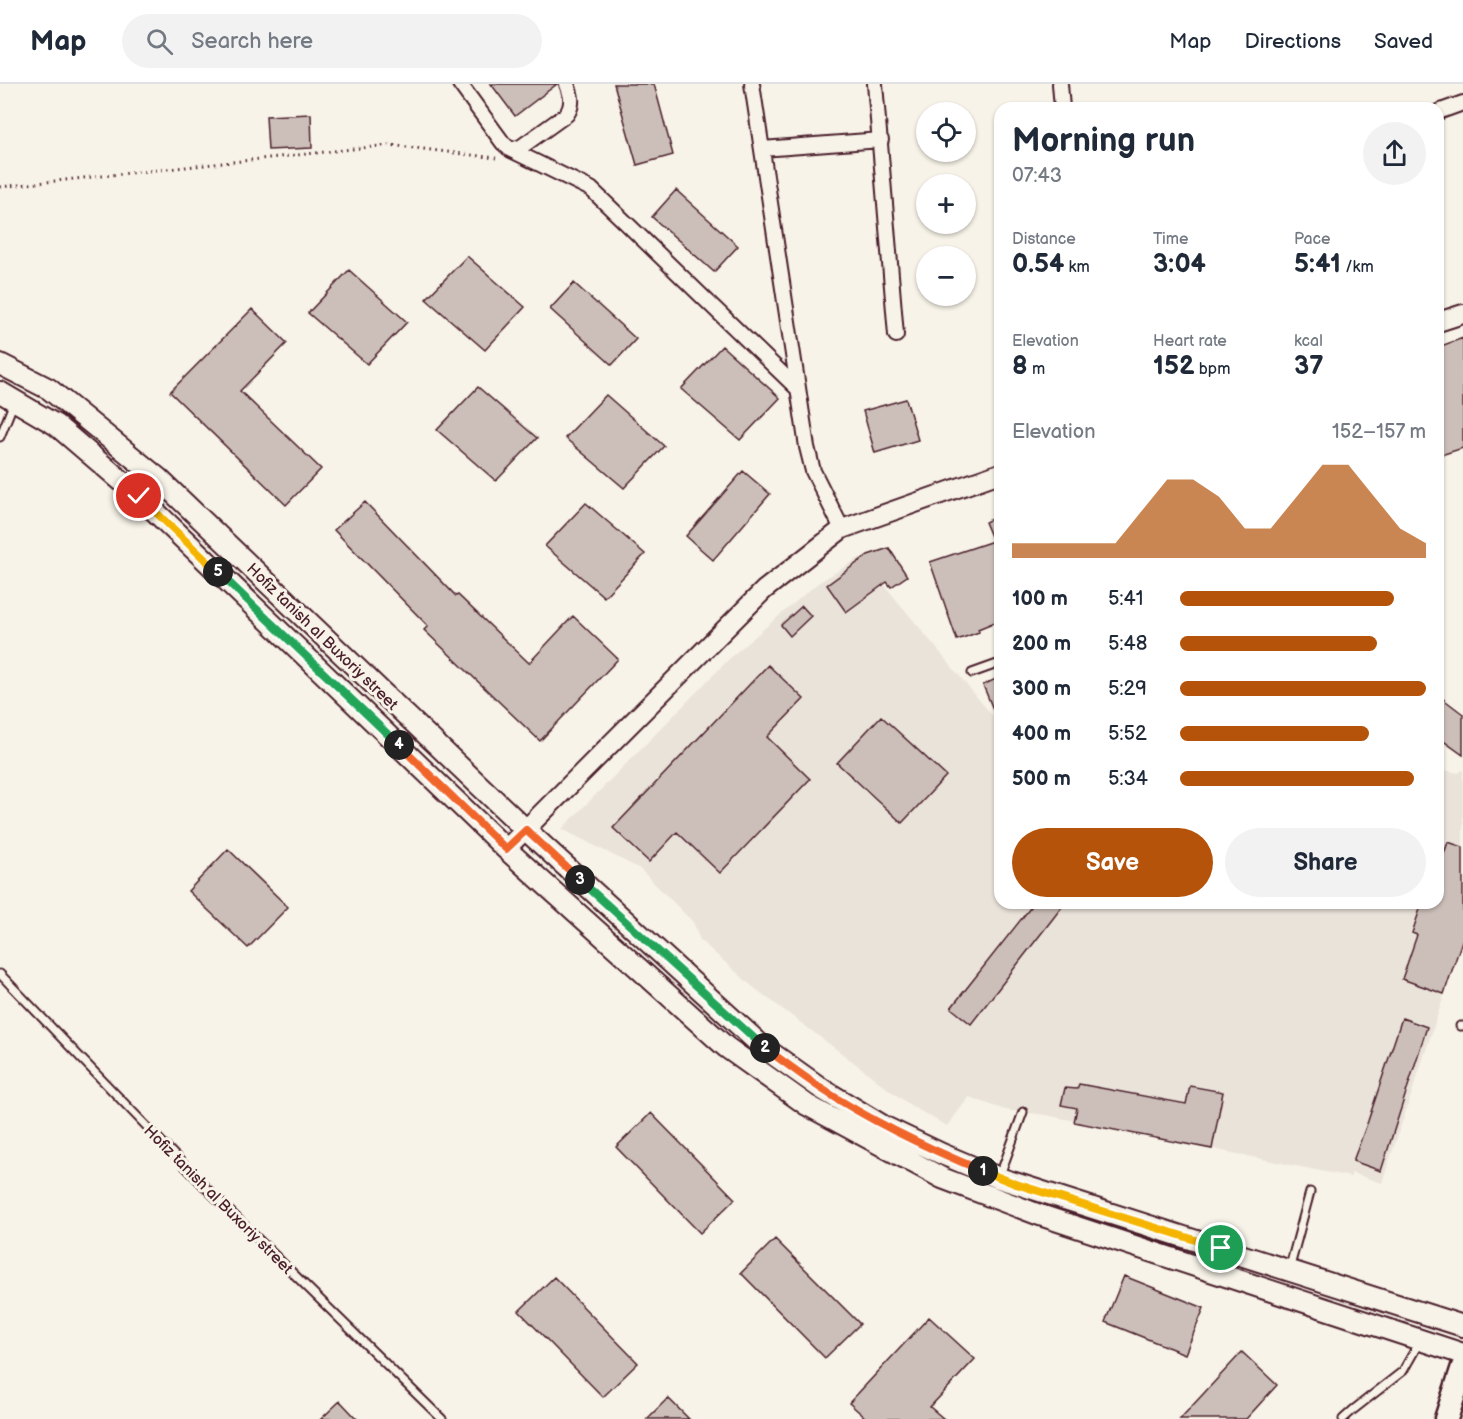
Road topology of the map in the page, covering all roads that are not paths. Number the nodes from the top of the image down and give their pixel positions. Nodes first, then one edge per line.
1 (460, 84) edge
2 (567, 84) edge
3 (752, 84) edge
4 (875, 84) edge
5 (1060, 84) edge
6 (1062, 102) edge
7 (1463, 103) edge
8 (1444, 110) edge
9 (880, 140) junction
10 (762, 149) junction
11 (511, 150) junction
12 (1463, 314) edge
13 (1444, 320) edge
14 (896, 334) dead end
15 (0, 364) edge
16 (798, 389) junction
17 (8, 396) edge
18 (0, 437) edge
19 (994, 475) edge
20 (842, 529) junction
21 (994, 665) edge
22 (972, 673) dead end
23 (526, 830) junction
24 (506, 849) junction
25 (0, 974) edge
26 (1023, 1112) dead end
27 (999, 1178) junction
28 (1310, 1192) dead end
29 (1289, 1270) junction
30 (1463, 1326) edge
31 (1421, 1339) junction
32 (1463, 1354) edge
33 (1463, 1367) edge
34 (442, 1419) edge
35 (1343, 1419) edge
36 (1446, 1419) edge

1 - 11 street
2 - 11 street
3 - 10 street
4 - 9 street
5 - 6 street
7 - 8 street
9 - 10 street
9 - 14 street
10 - 16 street
11 - 16 street
12 - 13 street
15 - 23 main road, Hofiz tanish al Buxoriy street
16 - 20 street
17 - 18 lane
17 - 24 main road, Hofiz tanish al Buxoriy street
19 - 20 street
20 - 23 street
21 - 22 lane
23 - 24 street
23 - 27 main road, Hofiz tanish al Buxoriy street
24 - 31 main road, Hofiz tanish al Buxoriy street
25 - 34 lane, Hofiz tanish al Buxoriy street
26 - 27 lane
27 - 29 main road, Hofiz tanish al Buxoriy street
28 - 29 lane
29 - 30 main road, Hofiz tanish al Buxoriy street
31 - 32 main road, Hofiz tanish al Buxoriy street
31 - 35 lane
33 - 36 main road

